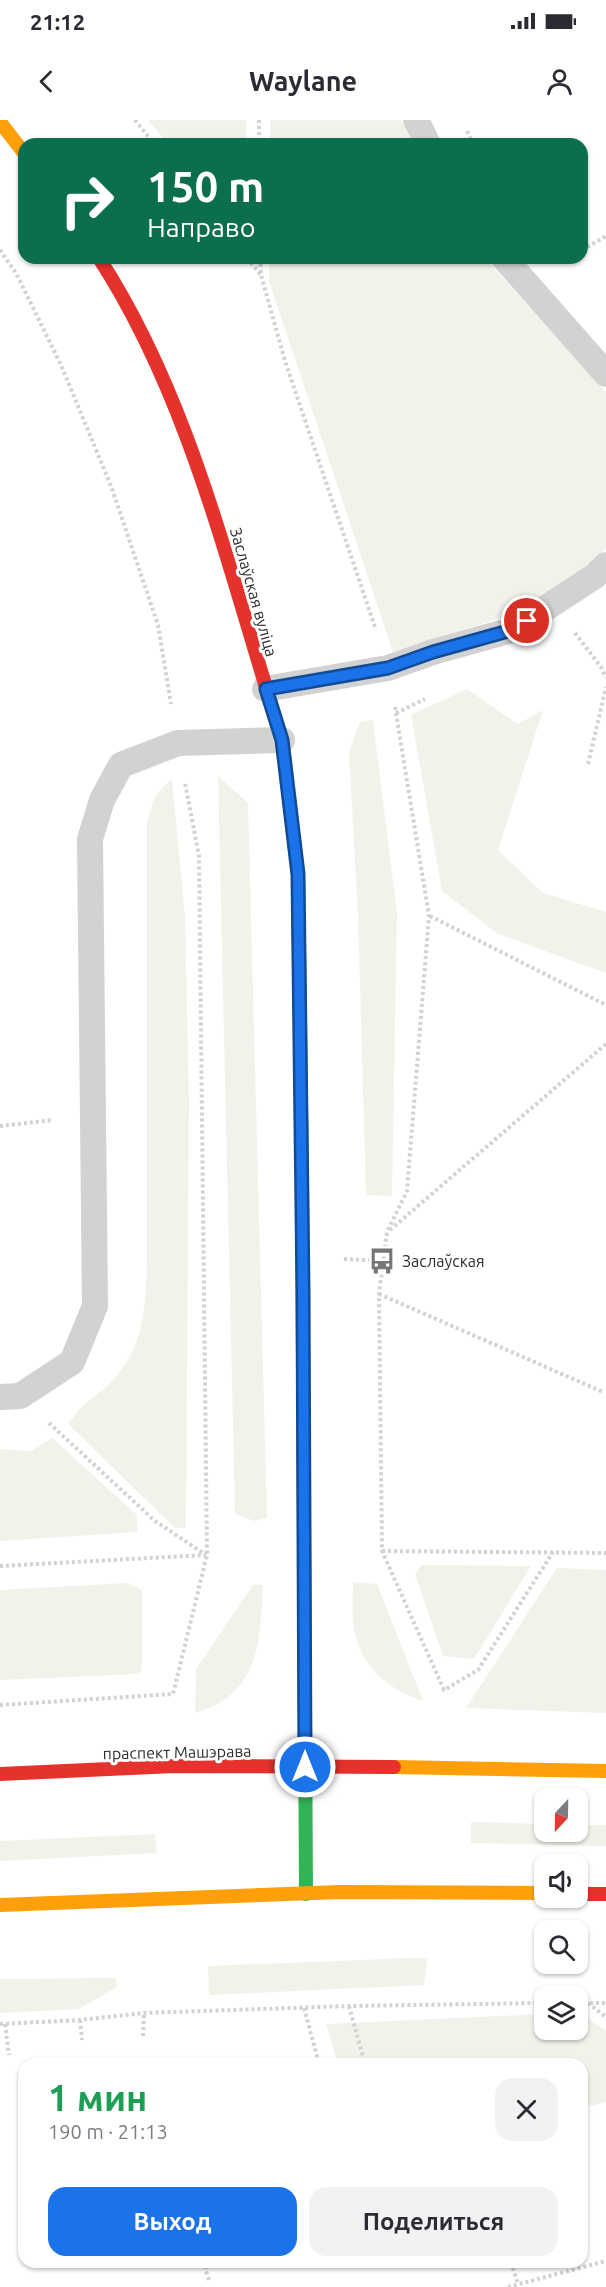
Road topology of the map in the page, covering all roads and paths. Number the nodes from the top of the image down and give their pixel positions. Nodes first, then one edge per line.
1 (135, 120) edge
2 (259, 120) edge
3 (416, 120) edge
4 (0, 122) edge
5 (149, 138) edge
6 (259, 138) edge
7 (425, 138) edge
8 (18, 145) edge
9 (606, 236) edge
10 (588, 246) edge
11 (0, 250) edge
12 (103, 264) edge
13 (252, 264) edge
14 (260, 264) edge
15 (509, 264) edge
16 (261, 275) junction
17 (606, 374) edge
18 (606, 565) edge
19 (574, 632) dead end
20 (388, 668) junction
21 (604, 668) edge
22 (606, 678) edge
23 (606, 687) edge
24 (266, 689) junction
25 (282, 740) junction
26 (178, 743) junction
27 (588, 764) dead end
28 (429, 916) junction
29 (606, 1005) edge
30 (606, 1044) edge
31 (93, 1117) junction
32 (0, 1126) edge
33 (387, 1232) junction
34 (379, 1293) junction
35 (603, 1392) dead end
36 (0, 1397) edge
37 (59, 1432) dead end
38 (382, 1551) junction
39 (553, 1552) junction
40 (606, 1553) edge
41 (207, 1555) junction
42 (0, 1566) edge
43 (0, 1706) edge
44 (305, 1767) junction
45 (606, 1771) edge
46 (0, 1774) edge
47 (534, 1893) edge
48 (306, 1894) junction
49 (588, 1894) edge
50 (606, 1894) edge
51 (0, 1905) edge
52 (588, 2002) joint
53 (534, 2003) edge
54 (606, 2003) edge
55 (348, 2006) junction
56 (304, 2008) junction
57 (144, 2013) junction
58 (606, 2017) edge
59 (80, 2020) junction
60 (3, 2024) edge
61 (143, 2036) dead end
62 (82, 2040) dead end
63 (9, 2055) dead end
64 (317, 2058) edge
65 (363, 2058) edge
66 (606, 2261) edge
67 (588, 2266) edge
68 (205, 2268) edge
69 (513, 2268) edge
70 (579, 2268) edge
71 (209, 2280) dead end
72 (518, 2284) junction
73 (508, 2287) edge

1 - 5 path
2 - 6 path
3 - 7 lane
4 - 8 main road
9 - 10 path
11 - 26 path
12 - 24 main road, Заслаўская вуліца
13 - 16 path
14 - 16 path
15 - 17 lane
16 - 20 path
18 - 20 lane
19 - 21 path
20 - 24 lane
20 - 28 path
21 - 22 path
23 - 27 path
24 - 25 main road, Заслаўская вуліца
25 - 26 lane
25 - 44 main road, Заслаўская вуліца
26 - 31 lane
26 - 41 path
28 - 29 path
28 - 33 path
30 - 33 path
31 - 32 path
31 - 36 lane
33 - 34 path
34 - 35 path
34 - 38 path
37 - 41 path
38 - 39 path
38 - 39 path
39 - 40 path
41 - 42 path
41 - 43 path
44 - 45 main road, праспект Машэрава
44 - 46 main road, праспект Машэрава
44 - 48 main road, Заслаўская вуліца
47 - 48 main road
48 - 51 main road
49 - 50 main road
52 - 54 path
52 - 58 path
53 - 55 path
55 - 56 path
55 - 65 path
56 - 57 path
56 - 64 path
57 - 59 path
57 - 61 path
59 - 60 path
59 - 62 path
60 - 63 path
66 - 67 path
68 - 71 path
69 - 72 path
70 - 72 path
72 - 73 path

